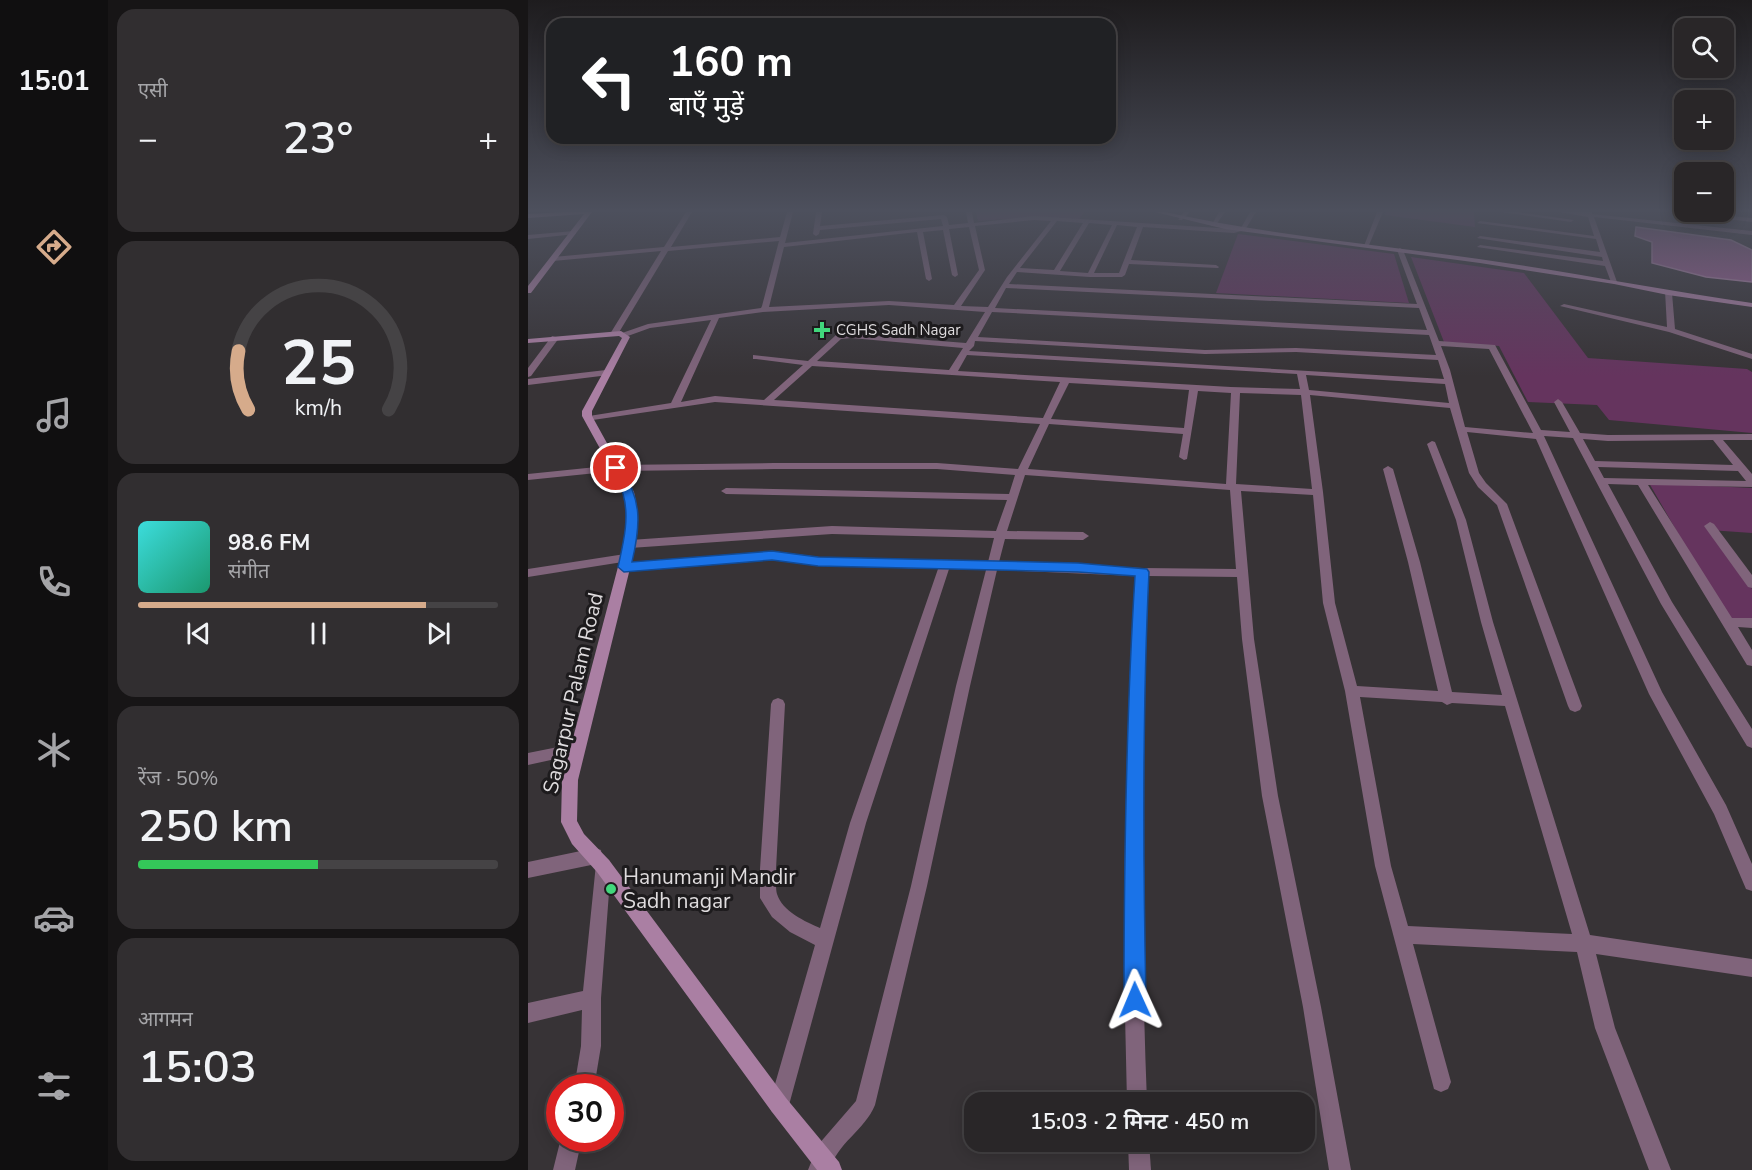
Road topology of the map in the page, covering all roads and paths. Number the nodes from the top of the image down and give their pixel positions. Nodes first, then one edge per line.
1 (547, 267) edge
2 (656, 267) edge
3 (776, 267) edge
4 (926, 267) edge
5 (953, 267) edge
6 (981, 267) edge
7 (1020, 267) edge
8 (1059, 267) edge
9 (1094, 267) edge
10 (1126, 267) edge
11 (1209, 267) edge
12 (1216, 267) dead end
13 (1406, 267) edge
14 (1516, 267) edge
15 (1609, 267) edge
16 (1017, 270) junction
17 (1056, 272) junction
18 (1090, 274) junction
19 (955, 275) dead end
20 (928, 279) dead end
21 (1614, 282) junction
22 (1005, 286) junction
23 (528, 291) edge
24 (1668, 293) junction
25 (1752, 305) edge
26 (1420, 306) junction
27 (1564, 306) dead end
28 (956, 307) junction
29 (763, 310) junction
30 (992, 310) junction
31 (716, 317) junction
32 (1671, 330) junction
33 (621, 336) junction
34 (1433, 338) junction
35 (555, 339) junction
36 (528, 341) edge
37 (970, 346) junction
38 (756, 357) dead end
39 (1752, 357) edge
40 (1440, 358) junction
41 (808, 363) junction
42 (1301, 372) junction
43 (606, 373) junction
44 (952, 373) junction
45 (528, 374) edge
46 (1066, 380) junction
47 (528, 382) edge
48 (1448, 382) junction
49 (1194, 388) junction
50 (1236, 390) junction
51 (1305, 392) junction
52 (1558, 402) dead end
53 (766, 403) junction
54 (675, 404) junction
55 (1454, 406) junction
56 (589, 419) junction
57 (1045, 422) junction
58 (1461, 429) junction
59 (1187, 431) junction
60 (1539, 435) junction
61 (1575, 436) junction
62 (1716, 436) junction
63 (1752, 436) edge
64 (1432, 444) dead end
65 (1184, 457) dead end
66 (1590, 464) junction
67 (616, 468) junction
68 (1741, 468) junction
69 (1388, 469) dead end
70 (1022, 472) junction
71 (531, 476) edge
72 (1599, 481) junction
73 (1641, 482) junction
74 (1752, 483) edge
75 (1233, 487) junction
76 (528, 489) edge
77 (726, 491) dead end
78 (1318, 492) junction
79 (1012, 497) junction
80 (1710, 526) dead end
81 (1000, 535) junction
82 (1083, 536) dead end
83 (627, 556) junction
84 (945, 564) junction
85 (992, 567) junction
86 (1142, 572) junction
87 (528, 573) edge
88 (1243, 573) junction
89 (1752, 584) edge
90 (1728, 622) junction
91 (1752, 623) edge
92 (1752, 661) edge
93 (1352, 691) junction
94 (1447, 699) junction
95 (1511, 701) junction
96 (778, 704) dead end
97 (1575, 706) dead end
98 (1752, 742) edge
99 (578, 749) junction
100 (528, 759) edge
101 (599, 861) junction
102 (528, 870) edge
103 (1752, 883) edge
104 (1401, 935) junction
105 (824, 940) junction
106 (1584, 943) junction
107 (1752, 968) edge
108 (592, 998) junction
109 (528, 1013) edge
110 (586, 1074) edge
111 (1441, 1082) dead end
112 (1137, 1092) edge
113 (779, 1105) junction
114 (568, 1152) edge
115 (1139, 1152) edge
116 (823, 1166) edge
117 (564, 1170) edge
118 (1140, 1170) edge
119 (1340, 1170) edge
120 (1660, 1170) edge

1 - 23 street
2 - 33 street
3 - 29 street
4 - 20 street
5 - 19 street
6 - 28 street
7 - 16 street
8 - 17 street
9 - 18 street
10 - 18 street
11 - 12 street
13 - 26 street
14 - 21 street
15 - 21 street
16 - 17 street
16 - 22 street
17 - 18 street
21 - 24 street
22 - 26 street
22 - 30 street
24 - 25 street
24 - 32 street
26 - 34 street
27 - 32 street
28 - 29 street
28 - 30 street
29 - 31 street
30 - 34 street
30 - 37 street
31 - 33 street
31 - 54 street
32 - 39 street
33 - 35 street
33 - 43 street
34 - 40 street
34 - 60 street
35 - 36 street
35 - 45 street
37 - 40 street
37 - 41 street
37 - 42 street
37 - 44 street
38 - 41 street
40 - 48 street
41 - 44 street
41 - 53 street
42 - 48 street
42 - 51 street
43 - 47 street
43 - 56 street
44 - 46 street
46 - 49 street
46 - 57 street
48 - 55 street
49 - 50 street
49 - 59 street
50 - 51 street
50 - 75 street
51 - 55 street
51 - 78 street
52 - 61 street
53 - 54 street
53 - 57 street
54 - 56 street
55 - 58 street
56 - 67 street, Sagarpur Palam Road
57 - 59 street
57 - 70 street
58 - 60 street
58 - 97 street
59 - 65 street
60 - 61 street
60 - 103 street
61 - 62 street
61 - 66 street
62 - 63 street
62 - 68 street
64 - 95 street
66 - 68 street
66 - 72 street
67 - 70 street
67 - 71 street
67 - 83 street, Sagarpur Palam Road
68 - 74 street
69 - 94 street
70 - 75 street
70 - 79 street
71 - 76 street
72 - 73 street
72 - 98 street
73 - 74 street
73 - 90 street
75 - 78 street
75 - 88 street
77 - 79 street
78 - 93 street
79 - 81 street
80 - 89 street
81 - 82 street
81 - 83 street
81 - 85 street
83 - 84 street
83 - 87 street
83 - 99 street, Sagarpur Palam Road
84 - 85 street
84 - 105 street
85 - 86 street
85 - 116 street
86 - 88 street
86 - 112 street
88 - 119 street
90 - 91 street
90 - 92 street
93 - 94 street
93 - 104 street
94 - 95 street
95 - 106 street
96 - 105 street
99 - 100 street
99 - 101 street, Sagarpur Palam Road
101 - 102 street
101 - 108 street
101 - 113 street, Sagarpur Palam Road
104 - 106 street
104 - 111 street
105 - 113 street
106 - 107 street
106 - 120 street
108 - 109 street
108 - 110 street
113 - 116 street, Sagarpur Palam Road
114 - 117 street
115 - 118 street

